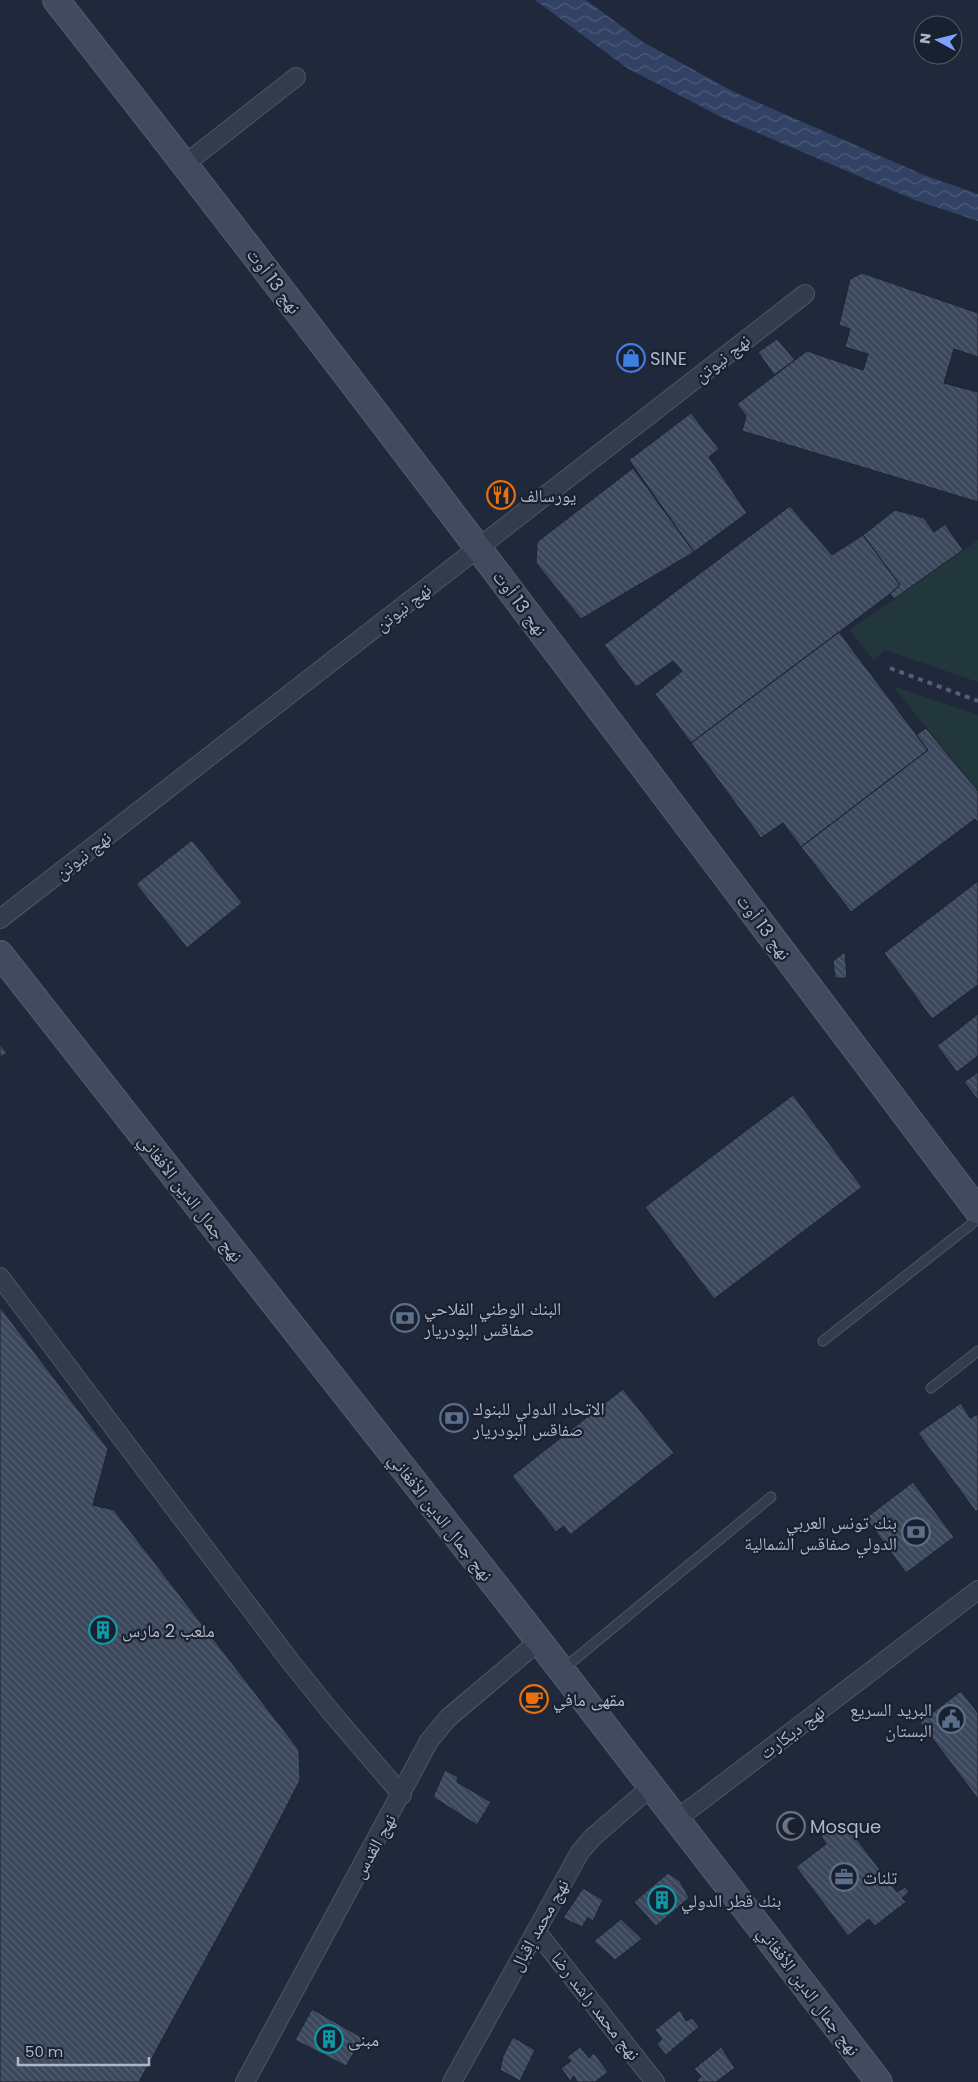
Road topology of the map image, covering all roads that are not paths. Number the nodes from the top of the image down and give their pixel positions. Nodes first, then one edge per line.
1 (56, 0) edge
2 (296, 78) dead end
3 (185, 164) junction
4 (805, 294) dead end
5 (478, 549) junction
6 (0, 919) edge
7 (0, 954) edge
8 (978, 1211) edge
9 (978, 1219) edge
10 (0, 1277) edge
11 (823, 1341) dead end
12 (978, 1351) edge
13 (931, 1388) dead end
14 (771, 1497) dead end
15 (978, 1590) edge
16 (540, 1641) junction
17 (562, 1670) junction
18 (651, 1786) junction
19 (402, 1795) junction
20 (677, 1819) junction
21 (536, 1931) junction
22 (245, 2082) edge
23 (452, 2082) edge
24 (655, 2082) edge
25 (879, 2082) edge

1 - 3 main road, نهج 13 أوت
2 - 3 street
3 - 5 main road, نهج 13 أوت
4 - 5 street, نهج نيوتن
5 - 6 street, نهج نيوتن
5 - 8 main road, نهج 13 أوت
7 - 16 main road, نهج جمال الدين الأفغاني
9 - 11 lane
10 - 19 street
12 - 13 lane
14 - 17 lane
15 - 20 street, نهج ديكارت
16 - 17 main road, نهج جمال الدين الأفغاني
16 - 19 street, نهج القدس
17 - 18 main road, نهج جمال الدين الأفغاني
18 - 20 main road, نهج جمال الدين الأفغاني
18 - 21 street, نهج محمد إقبال
19 - 22 street, نهج القدس
20 - 25 main road, نهج جمال الدين الأفغاني
21 - 23 street, نهج محمد إقبال
21 - 24 street, نهج محمد راشد رضا

